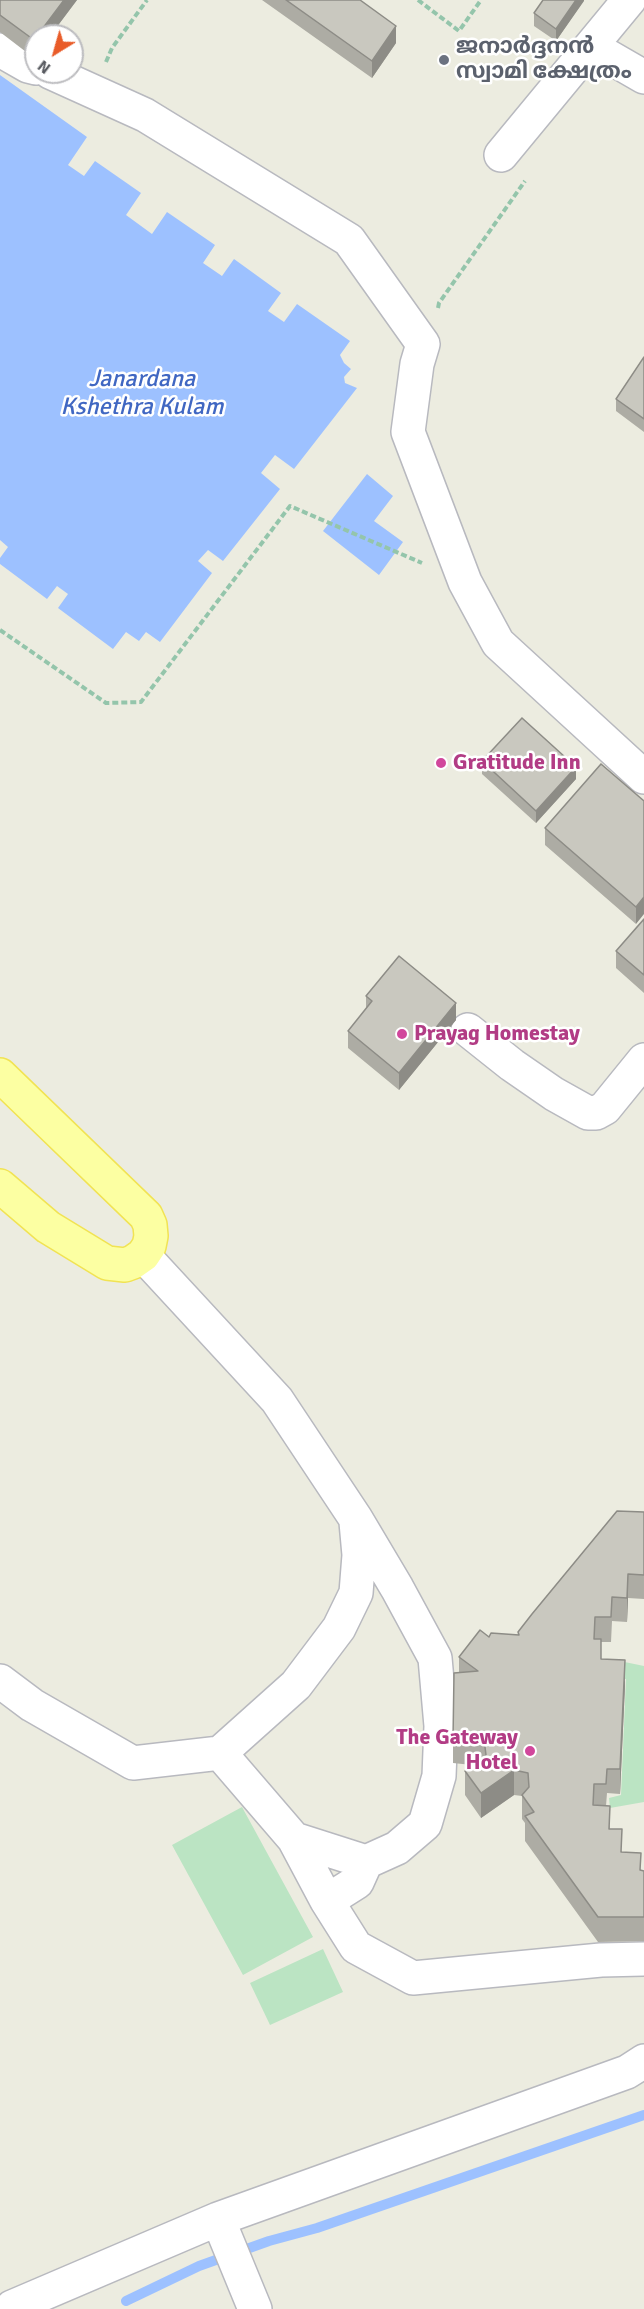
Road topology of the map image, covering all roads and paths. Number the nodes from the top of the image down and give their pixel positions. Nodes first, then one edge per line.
1 (147, 0) edge
2 (418, 0) edge
3 (481, 0) edge
4 (629, 0) edge
5 (592, 47) junction
6 (112, 48) dead end
7 (0, 50) edge
8 (24, 64) edge
9 (644, 77) edge
10 (77, 84) edge
11 (501, 155) joint
12 (423, 344) junction
13 (465, 582) junction
14 (0, 630) edge
15 (644, 777) edge
16 (468, 1030) dead end
17 (644, 1060) edge
18 (0, 1075) edge
19 (0, 1186) edge
20 (134, 1260) junction
21 (356, 1519) junction
22 (0, 1682) edge
23 (220, 1753) junction
24 (294, 1839) junction
25 (366, 1862) junction
26 (327, 1901) junction
27 (644, 1959) edge
28 (644, 2061) edge
29 (227, 2242) junction
30 (12, 2307) dead end
31 (255, 2309) edge

1 - 6 path
2 - 3 path
4 - 5 street
5 - 9 street
5 - 11 street
7 - 8 street
10 - 12 street
11 - 12 path
12 - 13 street
13 - 14 path
13 - 15 street
16 - 17 street
18 - 20 main road
19 - 20 main road
20 - 21 street
21 - 23 street
21 - 25 street
22 - 23 street
23 - 24 street
24 - 25 street
24 - 26 street
25 - 26 street
26 - 27 street
28 - 29 street
29 - 30 street
29 - 31 street

